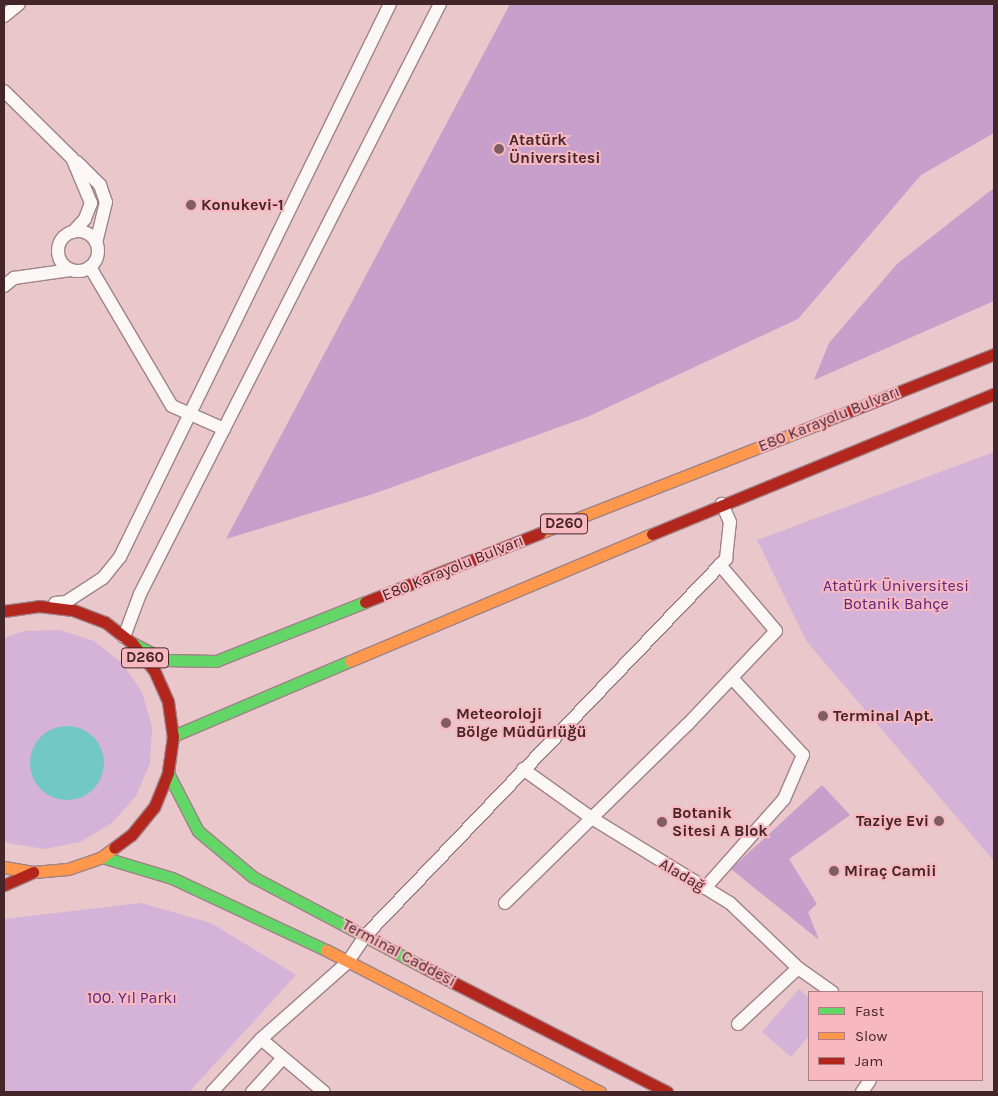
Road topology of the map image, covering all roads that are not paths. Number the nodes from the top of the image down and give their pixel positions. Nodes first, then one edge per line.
1 (19, 4) edge
2 (390, 4) edge
3 (440, 4) edge
4 (4, 16) edge
5 (4, 91) edge
6 (72, 158) junction
7 (73, 232) junction
8 (96, 243) junction
9 (90, 267) junction
10 (70, 270) junction
11 (4, 286) edge
12 (994, 354) edge
13 (994, 394) edge
14 (190, 417) junction
15 (224, 429) junction
16 (722, 504) junction
17 (720, 565) junction
18 (39, 606) junction
19 (4, 611) edge
20 (128, 640) junction
21 (732, 678) junction
22 (173, 736) junction
23 (522, 769) junction
24 (168, 773) junction
25 (590, 817) junction
26 (102, 857) junction
27 (4, 867) edge
28 (33, 872) junction
29 (4, 885) edge
30 (705, 888) junction
31 (505, 903) dead end
32 (366, 935) junction
33 (347, 963) junction
34 (798, 968) junction
35 (831, 991) edge
36 (738, 1024) dead end
37 (261, 1039) junction
38 (282, 1059) junction
39 (869, 1081) edge
40 (212, 1092) edge
41 (252, 1092) edge
42 (324, 1092) edge
43 (600, 1092) edge
44 (668, 1092) edge
45 (862, 1092) edge

1 - 4 street
2 - 14 street
3 - 15 street
5 - 6 street
6 - 7 street
6 - 8 street
7 - 8 street
7 - 10 street
8 - 9 street
9 - 10 street
9 - 14 street
10 - 11 street
12 - 20 main road, E80 Karayolu Bulvarı / D260
13 - 16 main road, D260
14 - 15 street
14 - 18 street
15 - 20 street
16 - 17 street
16 - 22 main road, D260
17 - 21 street
17 - 23 street
18 - 19 main road, D260
18 - 20 main road, D260
20 - 22 main road, D260
21 - 25 street
21 - 30 street
22 - 24 main road, D260
23 - 25 street, Aladağ
23 - 32 street
24 - 26 main road, D260
24 - 32 main road, Terminal Caddesi
25 - 30 street, Aladağ
25 - 31 street
26 - 28 main road, D260
26 - 33 main road, Terminal Caddesi
27 - 28 main road, D260
28 - 29 main road
30 - 34 street, Aladağ
32 - 33 street
32 - 44 main road, Terminal Caddesi
33 - 37 street
33 - 43 main road, Terminal Caddesi
34 - 35 street, Aladağ
34 - 36 street
37 - 38 street
37 - 40 street
38 - 41 street
38 - 42 street
39 - 45 street

